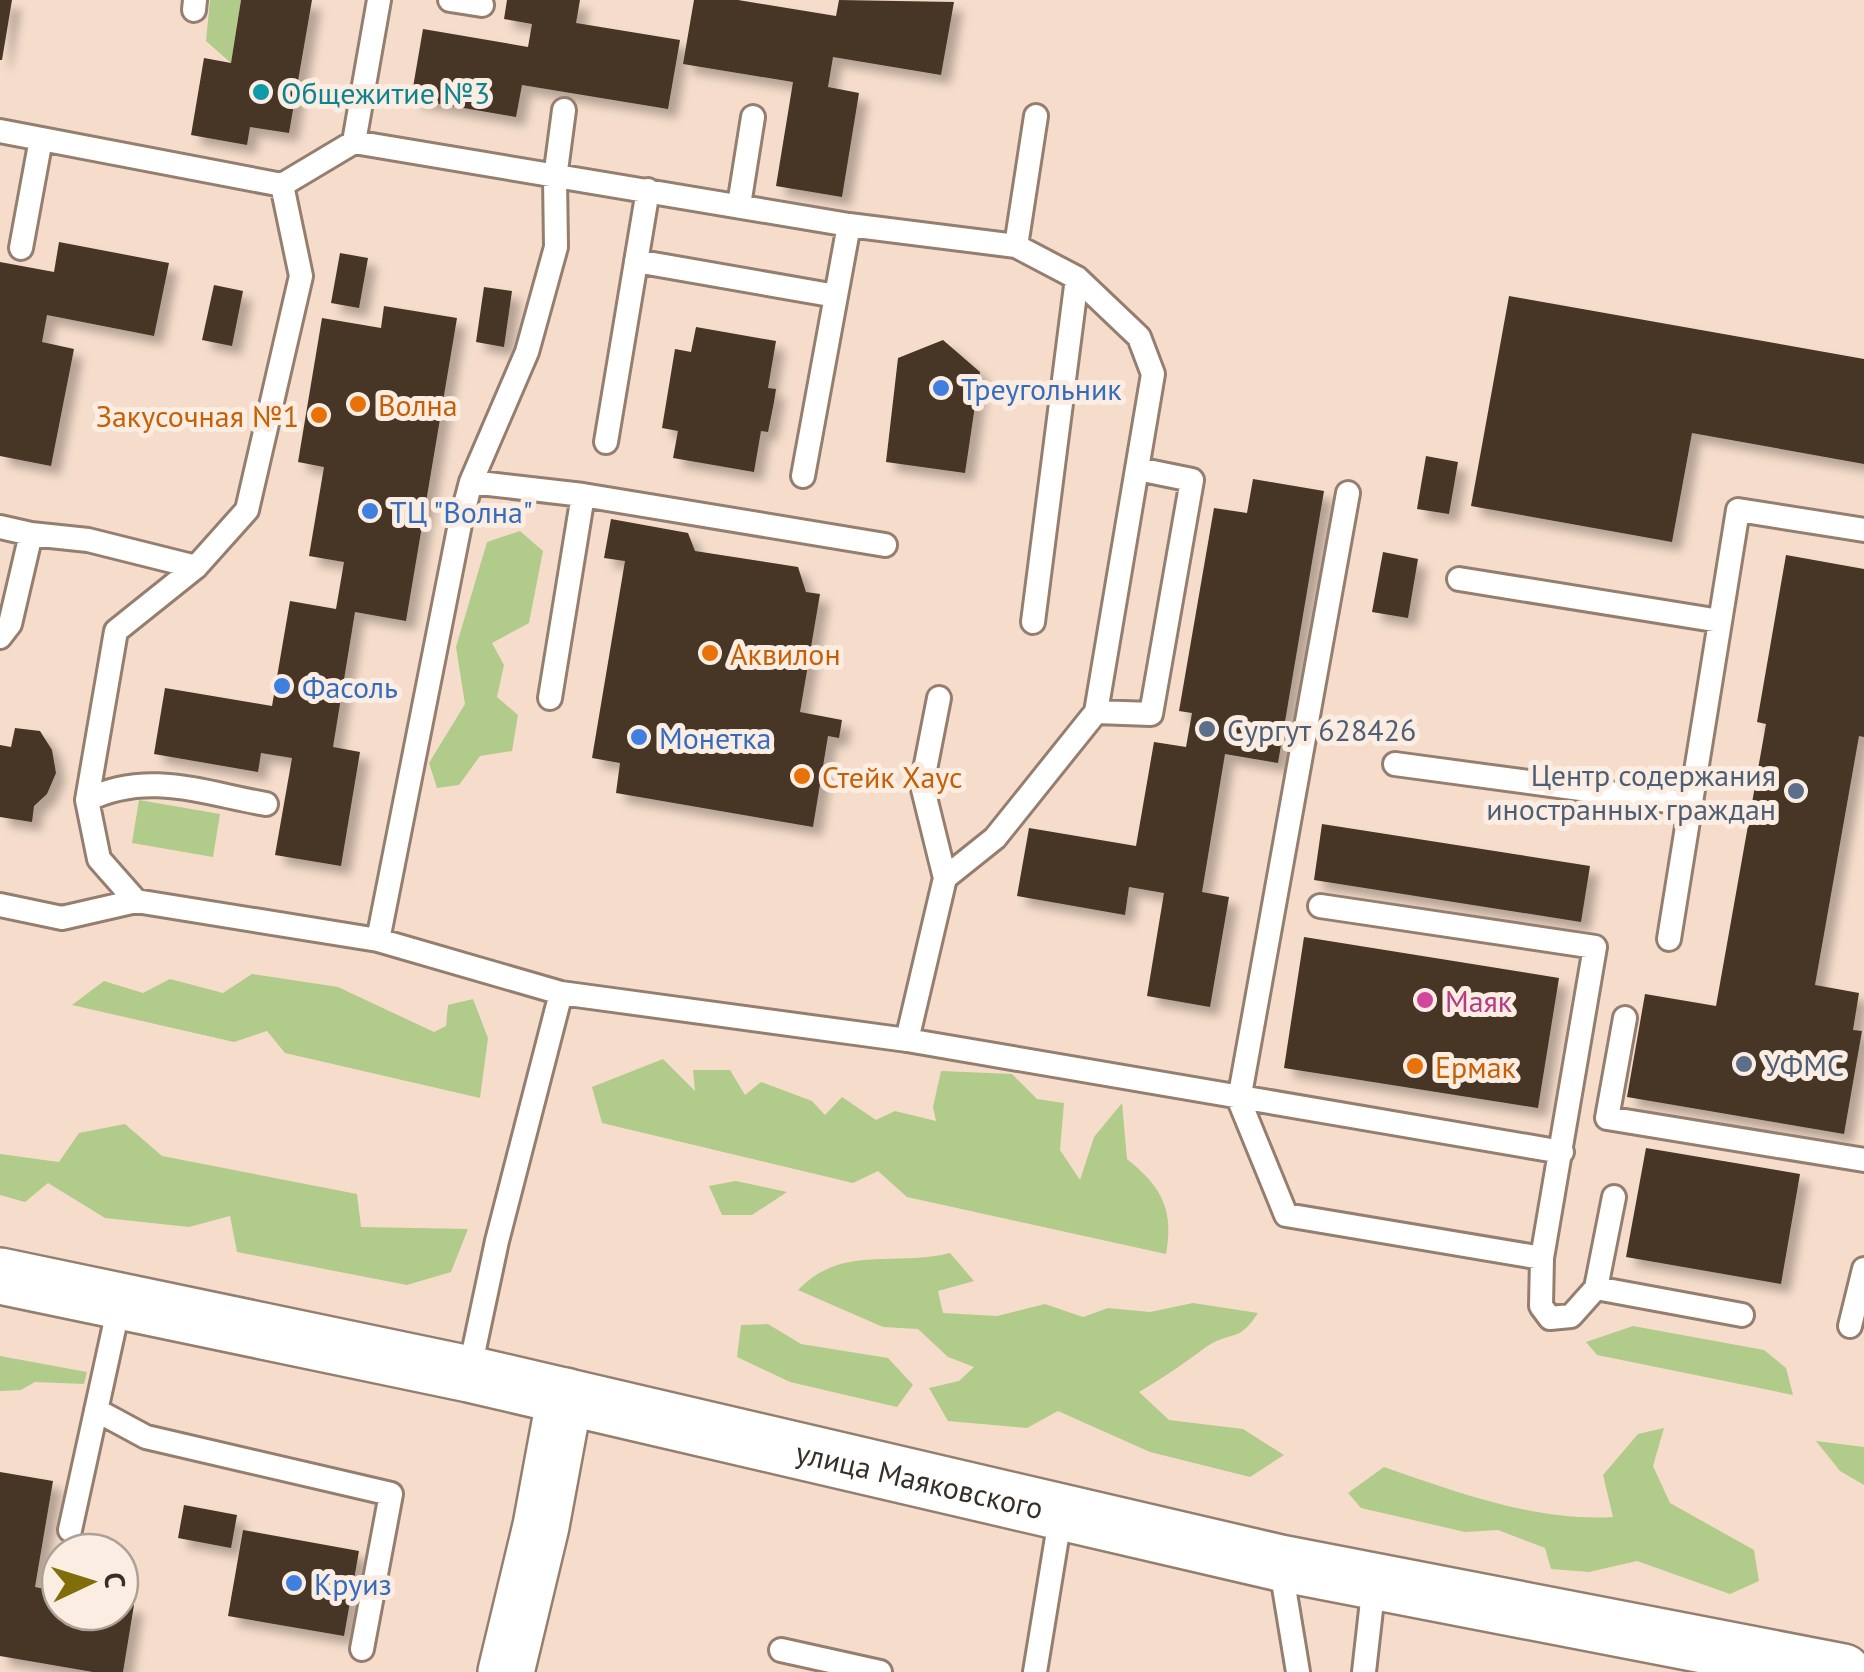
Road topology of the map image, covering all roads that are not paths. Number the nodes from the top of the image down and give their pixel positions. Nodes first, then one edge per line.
1 (379, 0) edge
2 (450, 0) edge
3 (482, 5) dead end
4 (564, 110) dead end
5 (1036, 116) dead end
6 (753, 117) dead end
7 (0, 131) edge
8 (41, 139) junction
9 (354, 142) junction
10 (555, 178) junction
11 (282, 185) junction
12 (648, 190) junction
13 (739, 205) junction
14 (849, 224) junction
15 (1016, 246) junction
16 (21, 248) dead end
17 (636, 261) junction
18 (1077, 278) junction
19 (836, 296) junction
20 (606, 442) dead end
21 (1138, 469) junction
22 (803, 476) dead end
23 (471, 482) junction
24 (1348, 493) dead end
25 (583, 494) junction
26 (0, 527) edge
27 (1864, 530) edge
28 (31, 534) junction
29 (885, 545) dead end
30 (196, 567) junction
31 (1459, 579) dead end
32 (1033, 622) dead end
33 (1720, 622) junction
34 (0, 636) edge
35 (550, 698) dead end
36 (939, 698) dead end
37 (1096, 712) junction
38 (1395, 764) dead end
39 (87, 800) junction
40 (266, 804) dead end
41 (1691, 804) junction
42 (945, 878) junction
43 (136, 902) junction
44 (0, 905) edge
45 (1320, 906) dead end
46 (1669, 939) dead end
47 (378, 940) junction
48 (561, 993) junction
49 (1625, 1018) dead end
50 (907, 1040) junction
51 (1239, 1100) junction
52 (1562, 1152) junction
53 (1864, 1160) edge
54 (1614, 1197) dead end
55 (1542, 1258) junction
56 (1864, 1268) edge
57 (0, 1276) edge
58 (1596, 1288) junction
59 (120, 1302) junction
60 (1742, 1315) dead end
61 (1850, 1326) dead end
62 (469, 1374) junction
63 (565, 1396) junction
64 (96, 1410) junction
65 (1062, 1513) junction
66 (70, 1530) dead end
67 (1280, 1563) junction
68 (1374, 1583) junction
69 (362, 1648) dead end
70 (782, 1650) dead end
71 (506, 1672) edge
72 (880, 1672) edge
73 (1035, 1672) edge
74 (1298, 1672) edge
75 (1364, 1672) edge
76 (1843, 1672) edge

1 - 9 lane
2 - 3 lane
4 - 10 lane
5 - 15 lane
6 - 13 lane
7 - 8 lane
8 - 11 lane
8 - 16 lane
9 - 10 lane
9 - 11 lane
10 - 12 lane
10 - 23 lane
11 - 30 lane
12 - 13 lane
12 - 17 lane
13 - 14 lane
14 - 15 lane
14 - 19 lane
15 - 18 lane
17 - 19 lane
17 - 20 lane
18 - 21 lane
18 - 32 lane
19 - 22 lane
21 - 37 lane
21 - 37 lane
23 - 25 lane
23 - 47 lane
24 - 51 lane
25 - 29 lane
25 - 35 lane
26 - 28 lane
27 - 33 lane
28 - 30 lane
28 - 34 lane
30 - 39 lane
31 - 33 lane
33 - 41 lane
36 - 42 lane
37 - 42 lane
38 - 41 lane
39 - 40 lane
39 - 43 lane
41 - 46 lane
42 - 50 lane
43 - 44 lane
43 - 47 lane
45 - 52 lane
47 - 48 lane
48 - 50 lane
48 - 62 lane
49 - 53 lane
50 - 51 lane
51 - 52 lane
51 - 55 lane
52 - 55 lane
54 - 58 lane
55 - 58 lane
56 - 61 lane
57 - 59 main road, улица Маяковского
58 - 60 lane
59 - 62 main road, улица Маяковского
59 - 64 lane
62 - 63 main road, улица Маяковского
63 - 65 main road, улица Маяковского
63 - 71 main road
64 - 66 lane
64 - 69 lane
65 - 67 main road, улица Маяковского
65 - 73 lane
67 - 68 main road, улица Маяковского
67 - 74 lane
68 - 75 lane
68 - 76 main road, улица Маяковского
70 - 72 lane

